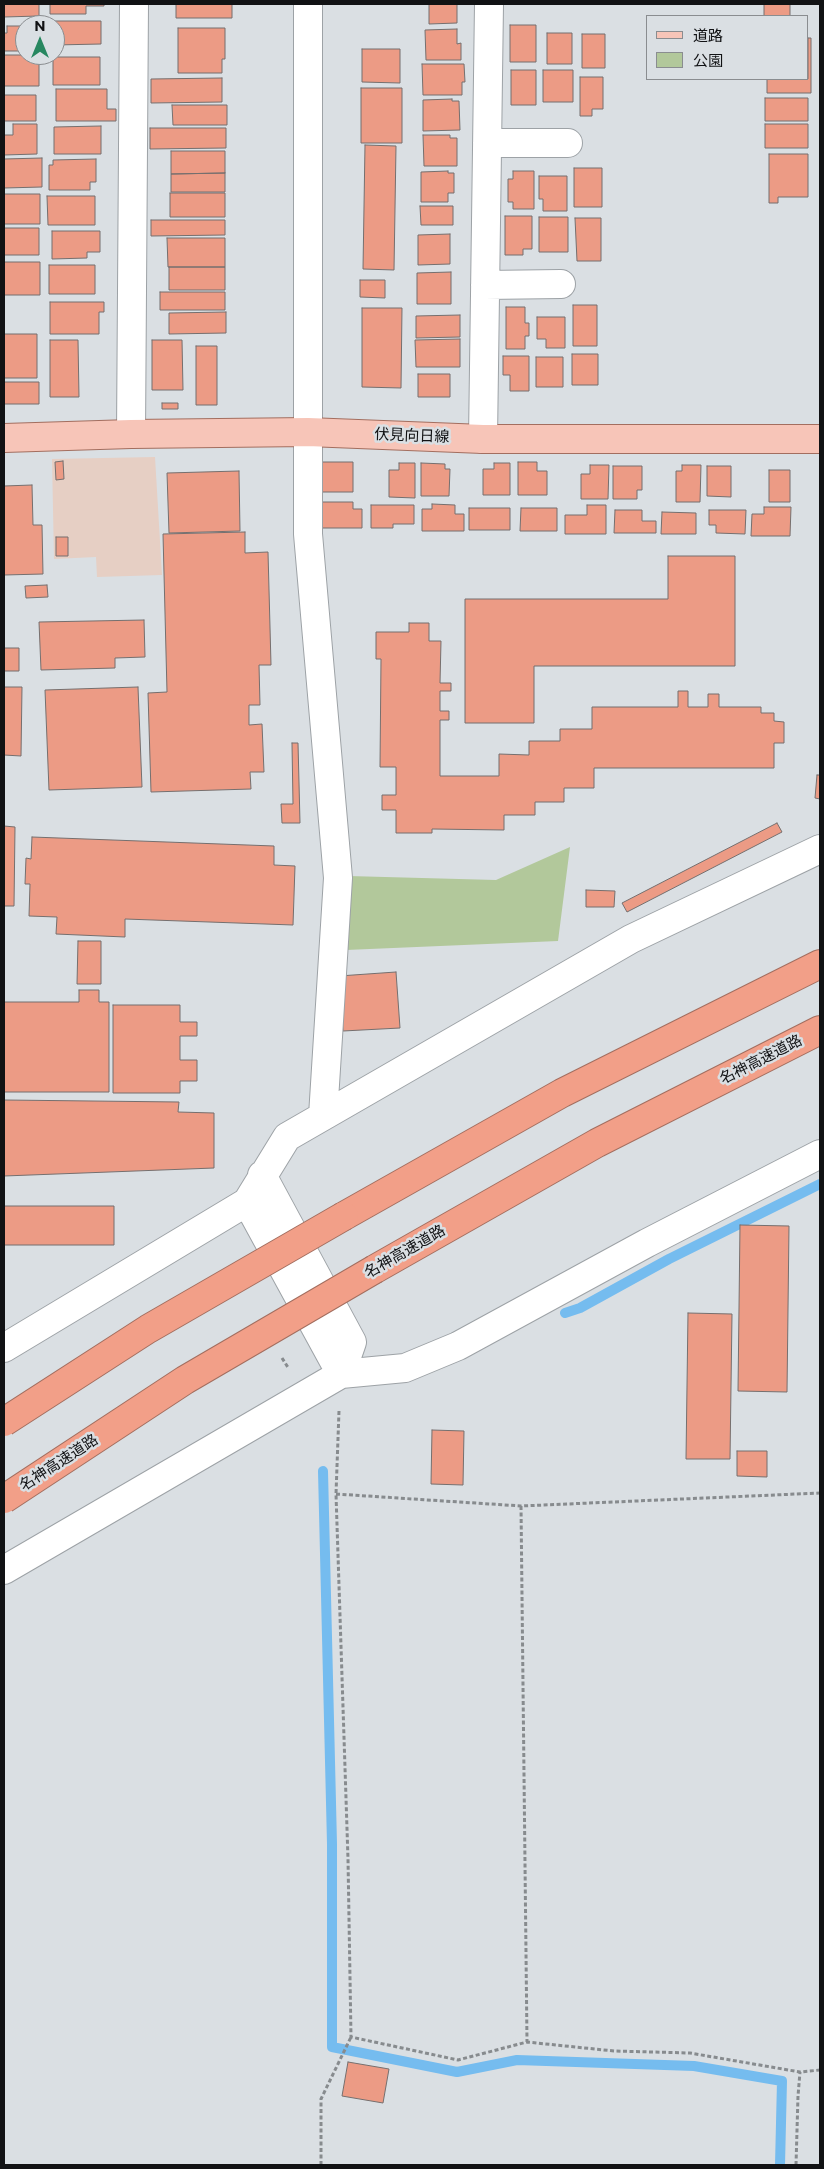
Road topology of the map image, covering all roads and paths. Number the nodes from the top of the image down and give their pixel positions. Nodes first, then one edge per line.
1 (134, 4) edge
2 (308, 4) edge
3 (488, 4) edge
4 (487, 143) junction
5 (568, 143) dead end
6 (561, 284) dead end
7 (485, 286) junction
8 (308, 432) junction
9 (131, 434) junction
10 (4, 438) edge
11 (483, 439) junction
12 (820, 439) edge
13 (820, 849) edge
14 (820, 964) edge
15 (820, 1030) edge
16 (323, 1116) junction
17 (820, 1154) edge
18 (262, 1175) junction
19 (247, 1202) junction
20 (4, 1348) edge
21 (341, 1374) junction
22 (4, 1422) edge
23 (820, 1493) edge
24 (336, 1494) junction
25 (4, 1500) edge
26 (521, 1506) junction
27 (4, 1570) edge
28 (351, 2037) junction
29 (527, 2042) junction
30 (820, 2070) edge
31 (800, 2072) junction
32 (321, 2165) edge
33 (796, 2165) edge

1 - 9 street
2 - 8 street
3 - 4 street
4 - 5 street
4 - 7 street
6 - 7 street
7 - 11 street
8 - 9 main road, 伏見向日線
8 - 11 main road, 伏見向日線
8 - 16 street
9 - 10 main road, 伏見向日線
11 - 12 main road, 伏見向日線
13 - 16 street
14 - 22 highway, bridge
15 - 25 highway, 名神高速道路, bridge
16 - 18 street
17 - 21 street
18 - 19 street
18 - 21 street
19 - 20 street
19 - 21 street
21 - 24 path
21 - 27 street
23 - 26 path
24 - 26 path
24 - 28 path
26 - 29 path
28 - 29 path
28 - 32 path
29 - 31 path
30 - 31 path
31 - 33 path

